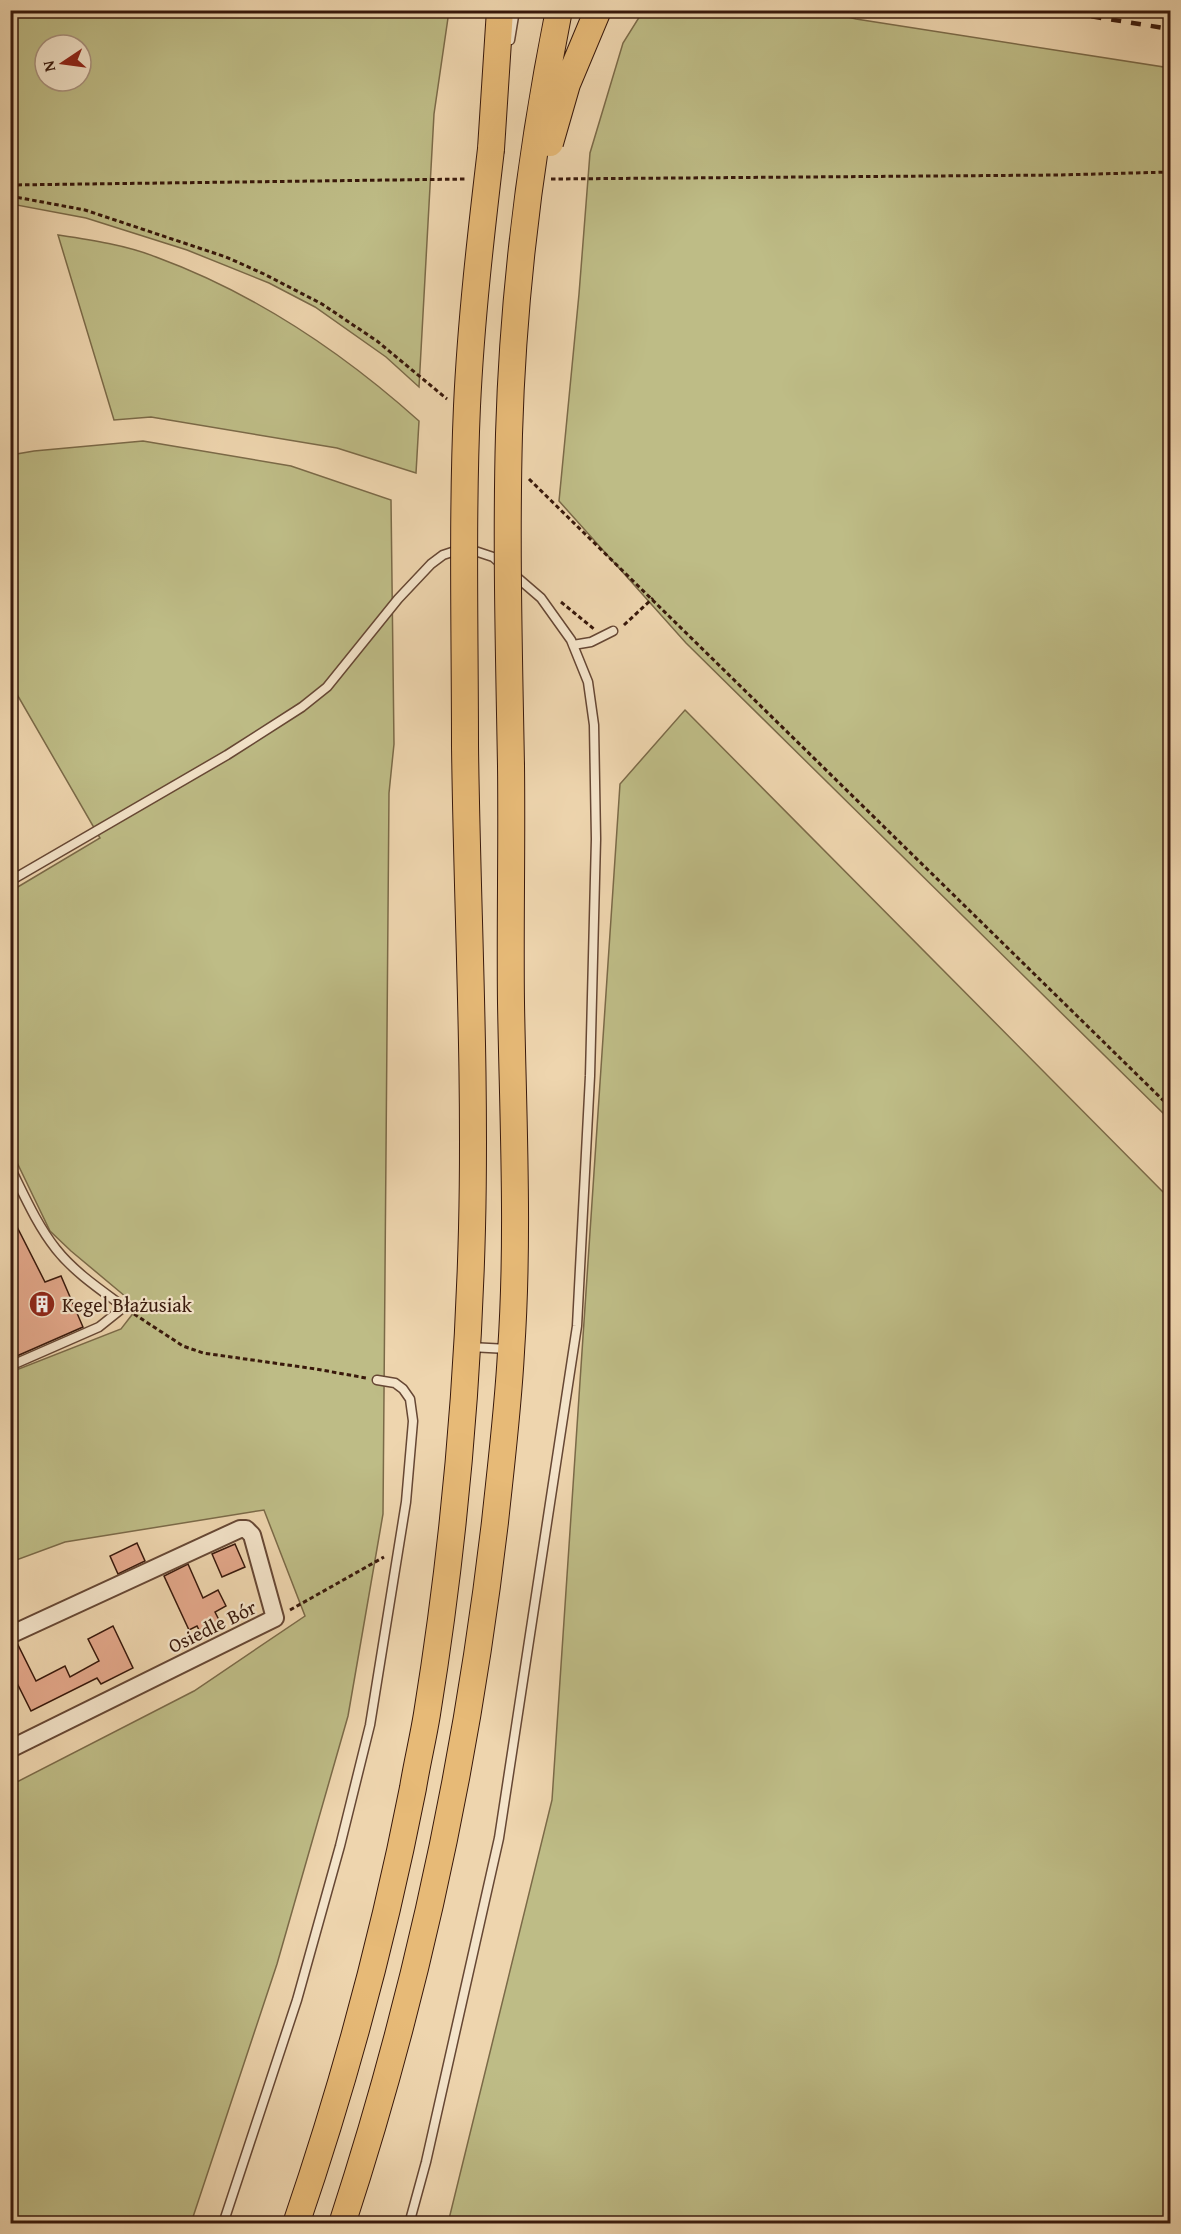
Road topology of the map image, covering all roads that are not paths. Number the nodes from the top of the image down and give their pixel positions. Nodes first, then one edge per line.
1 (500, 10) edge
2 (515, 10) edge
3 (559, 10) edge
4 (598, 10) edge
5 (509, 49) dead end
6 (505, 72) dead end
7 (491, 149) junction
8 (525, 227) junction
9 (613, 632) road end
10 (573, 645) junction
11 (10, 881) edge
12 (10, 1167) edge
13 (466, 1346) junction
14 (512, 1349) junction
15 (10, 1366) edge
16 (377, 1380) road end
17 (10, 1635) edge
18 (10, 1749) edge
19 (223, 2223) edge
20 (296, 2223) edge
21 (342, 2223) edge
22 (409, 2223) edge

1 - 7 main road
2 - 5 lane
3 - 8 main road, bridge
4 - 8 main road, bridge
6 - 7 lane
7 - 13 main road, bridge
8 - 14 main road, bridge
9 - 10 lane
10 - 11 lane
10 - 22 lane
12 - 15 lane
13 - 14 lane
13 - 20 main road
14 - 21 main road
16 - 19 lane
17 - 18 street, Osiedle Bór

